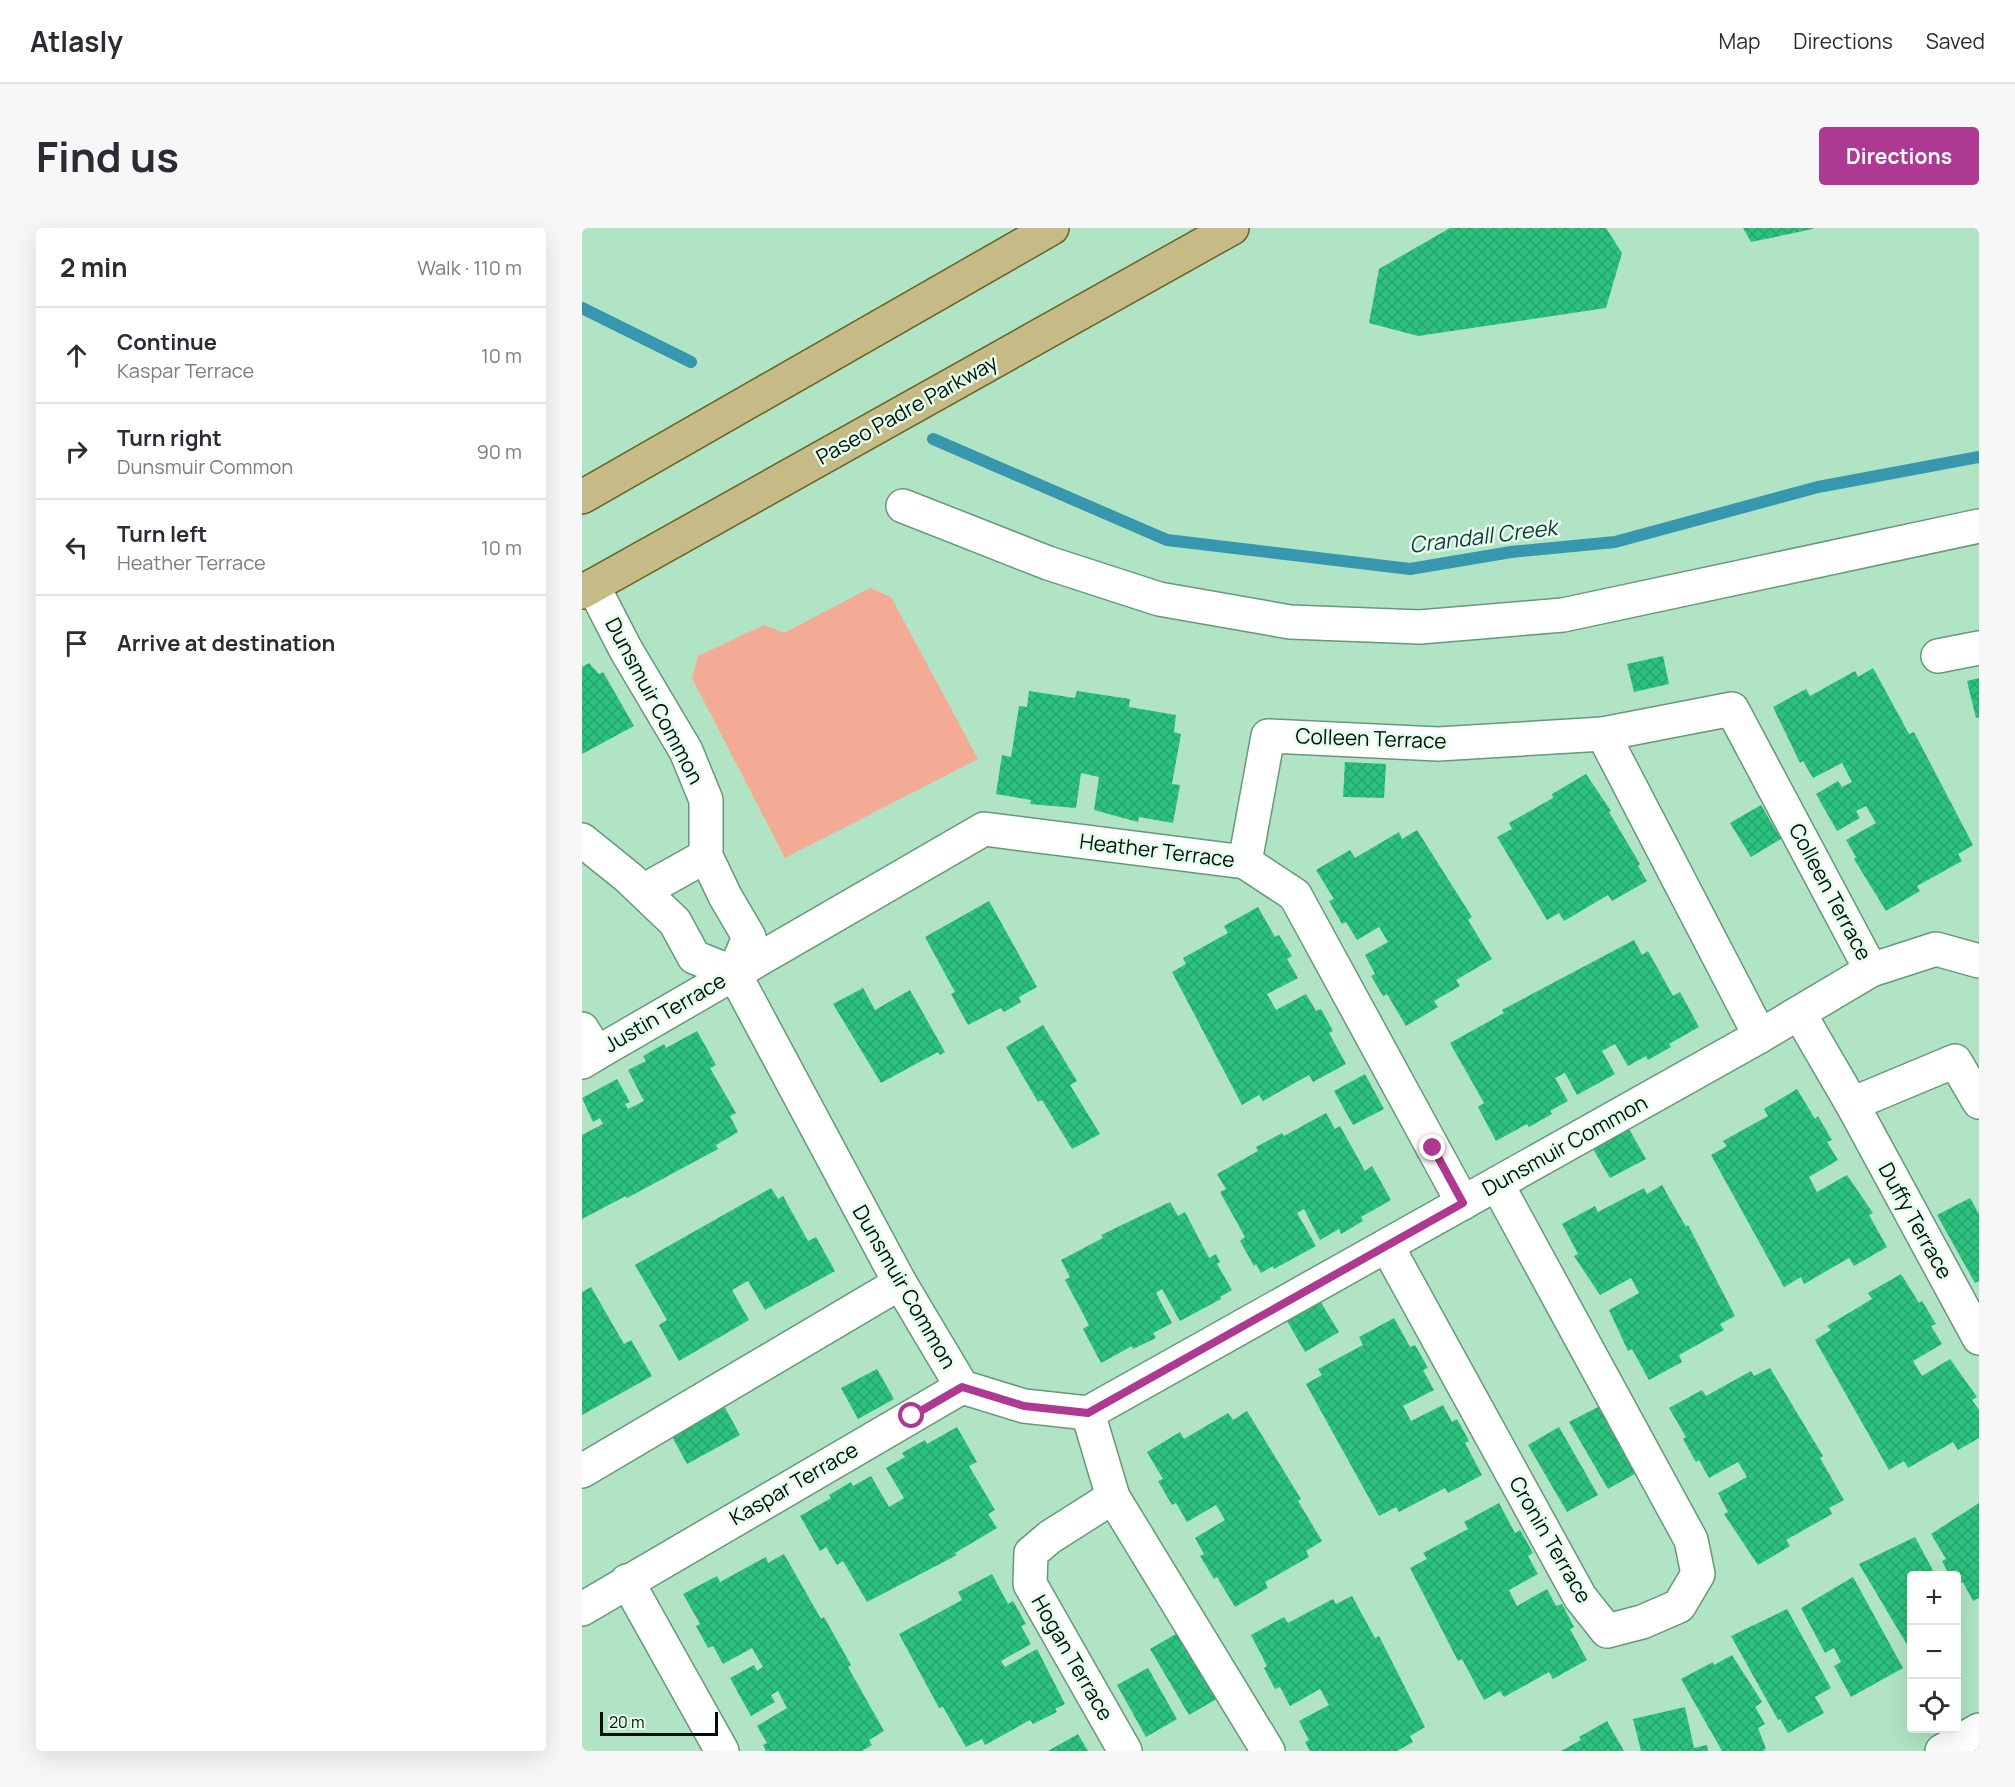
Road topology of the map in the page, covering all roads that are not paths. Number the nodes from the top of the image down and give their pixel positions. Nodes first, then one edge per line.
1 (1053, 228) edge
2 (1232, 228) edge
3 (582, 497) edge
4 (903, 506) dead end
5 (1979, 526) edge
6 (587, 589) edge
7 (1979, 648) edge
8 (1938, 656) dead end
9 (1603, 734) junction
10 (582, 840) edge
11 (706, 856) junction
12 (1245, 862) junction
13 (643, 891) junction
14 (1979, 961) edge
15 (1871, 970) junction
16 (734, 973) junction
17 (1798, 1013) junction
18 (1760, 1036) junction
19 (587, 1048) edge
20 (1979, 1102) edge
21 (1852, 1104) junction
22 (1497, 1184) junction
23 (1463, 1203) junction
24 (1387, 1246) junction
25 (900, 1283) junction
26 (1979, 1338) edge
27 (962, 1387) junction
28 (1088, 1413) junction
29 (582, 1471) edge
30 (1113, 1497) junction
31 (627, 1581) junction
32 (582, 1608) edge
33 (1979, 1730) edge
34 (722, 1751) edge
35 (1125, 1751) edge
36 (1268, 1751) edge
37 (1942, 1751) edge

1 - 3 main road
2 - 6 main road, Paseo Padre Parkway
4 - 5 street
6 - 11 street, Dunsmuir Common
7 - 8 street
9 - 12 street, Colleen Terrace
9 - 15 street, Colleen Terrace
9 - 18 street
10 - 13 street
11 - 13 street
11 - 16 street, Dunsmuir Common
12 - 16 street, Heather Terrace
12 - 23 street, Heather Terrace
13 - 16 street
14 - 15 street, Dunsmuir Common
15 - 17 street, Dunsmuir Common
16 - 19 street, Justin Terrace
16 - 25 street, Dunsmuir Common
17 - 18 street, Dunsmuir Common
17 - 21 street, Duffy Terrace
18 - 22 street, Dunsmuir Common
20 - 21 street
21 - 26 street, Duffy Terrace
22 - 23 street, Dunsmuir Common
22 - 24 street, Cronin Terrace
23 - 24 street, Dunsmuir Common
24 - 28 street, Dunsmuir Common
25 - 27 street, Dunsmuir Common
25 - 29 street
27 - 28 street, Dunsmuir Common
27 - 31 street, Kaspar Terrace
28 - 30 street
30 - 35 street, Hogan Terrace
30 - 36 street
31 - 32 street, Kaspar Terrace
31 - 34 street
33 - 37 street

